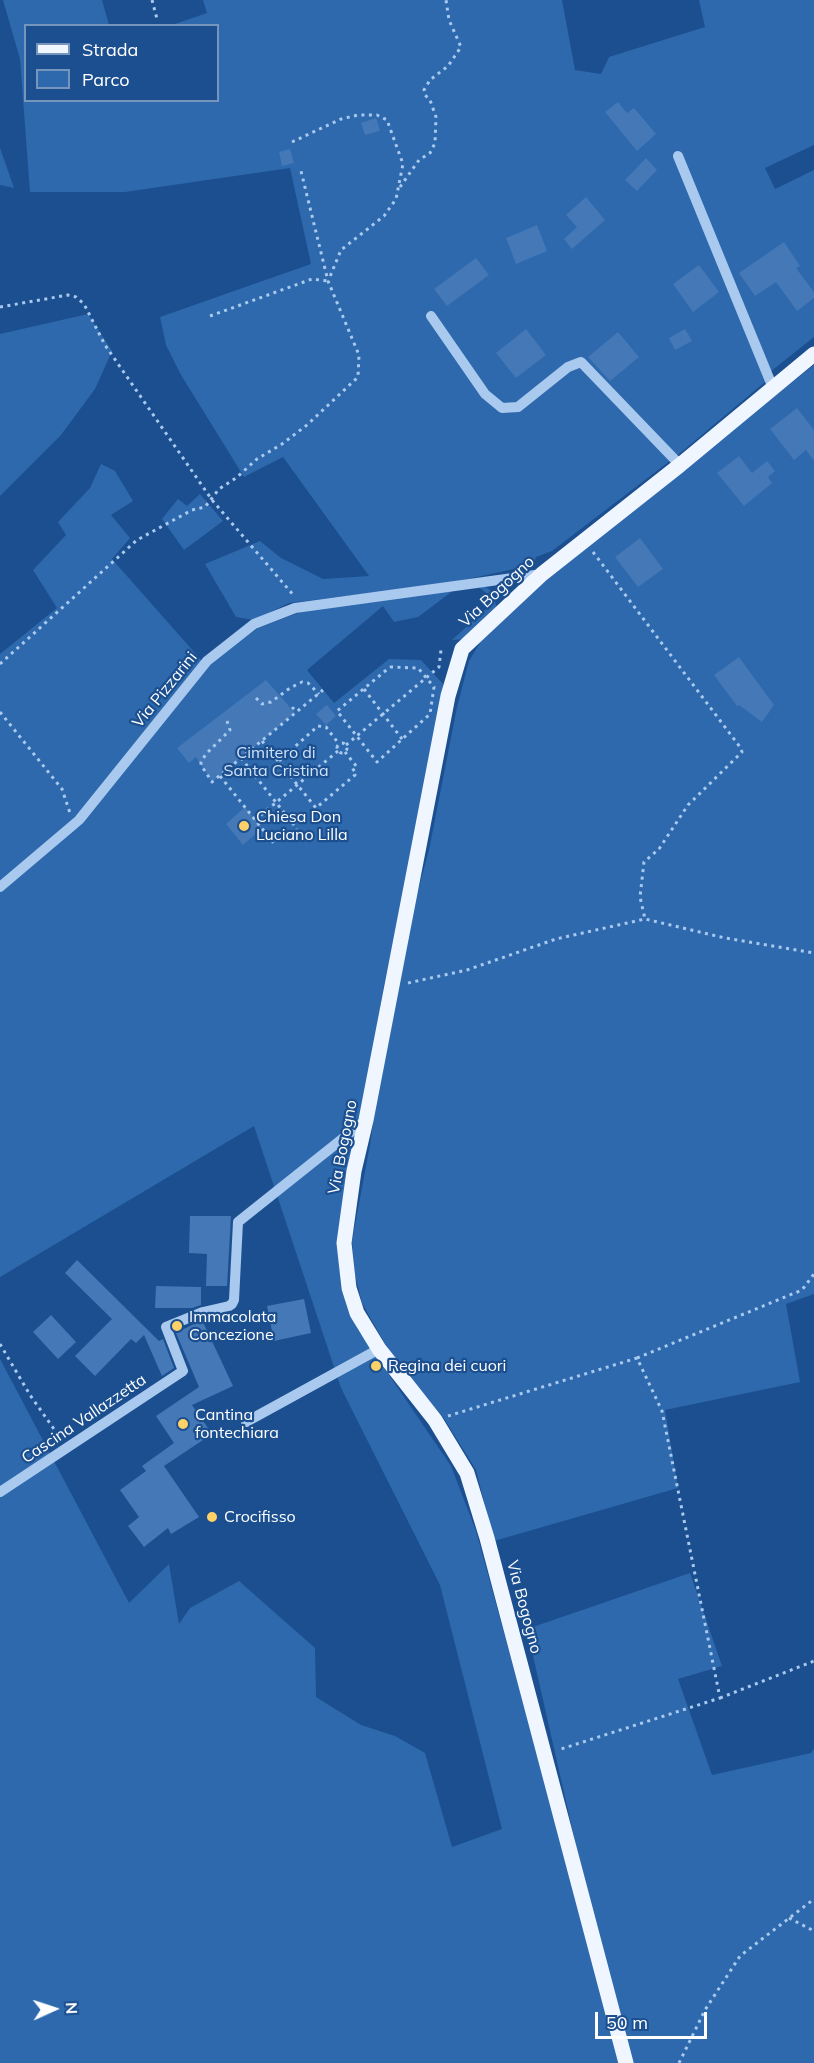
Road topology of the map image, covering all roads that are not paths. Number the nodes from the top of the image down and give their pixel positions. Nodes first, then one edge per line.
1 (678, 156) dead end
2 (431, 316) dead end
3 (814, 354) edge
4 (773, 388) junction
5 (680, 465) junction
6 (542, 574) junction
7 (0, 887) edge
8 (366, 1120) junction
9 (379, 1349) junction
10 (246, 1422) dead end
11 (0, 1492) edge
12 (626, 2063) edge

1 - 4 street
2 - 5 street
3 - 4 main road, Via Bogogno
4 - 5 main road, Via Bogogno
5 - 6 main road, Via Bogogno
6 - 7 street, Via Pizzarini
6 - 8 main road, Via Bogogno
8 - 9 main road, Via Bogogno
8 - 11 street, Cascina Vallazzetta
9 - 10 street
9 - 12 main road, Via Bogogno

